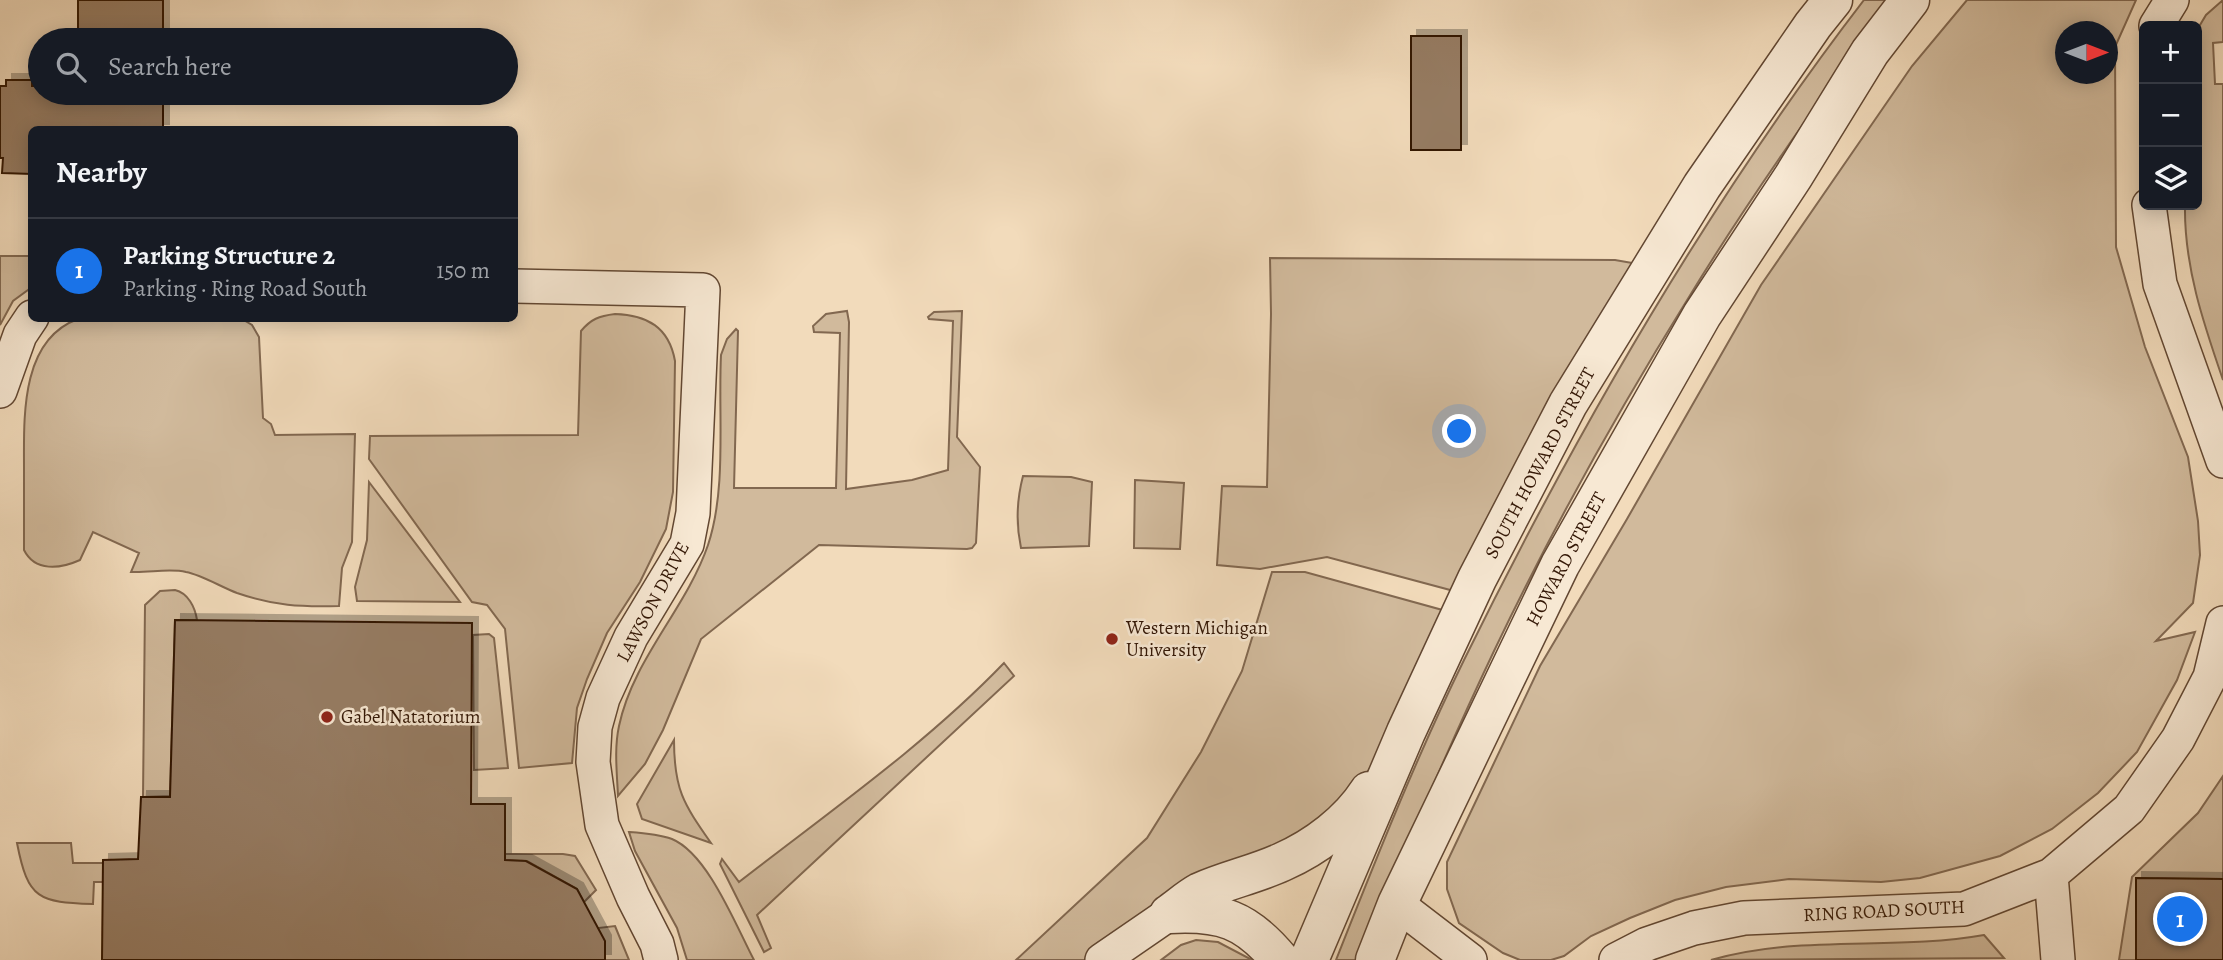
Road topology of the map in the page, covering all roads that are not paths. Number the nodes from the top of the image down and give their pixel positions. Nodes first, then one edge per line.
1 (1833, 0) edge
2 (1910, 0) edge
3 (2172, 0) edge
4 (2159, 21) edge
5 (2150, 210) edge
6 (518, 286) edge
7 (29, 322) edge
8 (0, 391) edge
9 (2223, 461) edge
10 (2223, 623) edge
11 (1406, 732) junction
12 (2051, 875) junction
13 (1397, 904) junction
14 (1169, 914) junction
15 (661, 960) edge
16 (1102, 960) edge
17 (1280, 960) edge
18 (1309, 960) edge
19 (1375, 960) edge
20 (1471, 960) edge
21 (1616, 960) edge
22 (2058, 960) edge

1 - 11 street, SOUTH HOWARD STREET
2 - 13 street, HOWARD STREET
3 - 4 street
5 - 9 street
6 - 15 street, LAWSON DRIVE
7 - 8 street
10 - 12 street, RING ROAD SOUTH
11 - 14 street
11 - 18 street, SOUTH HOWARD STREET
12 - 21 street, RING ROAD SOUTH
12 - 22 street
13 - 19 street, HOWARD STREET
13 - 20 street
14 - 16 street
14 - 17 street

